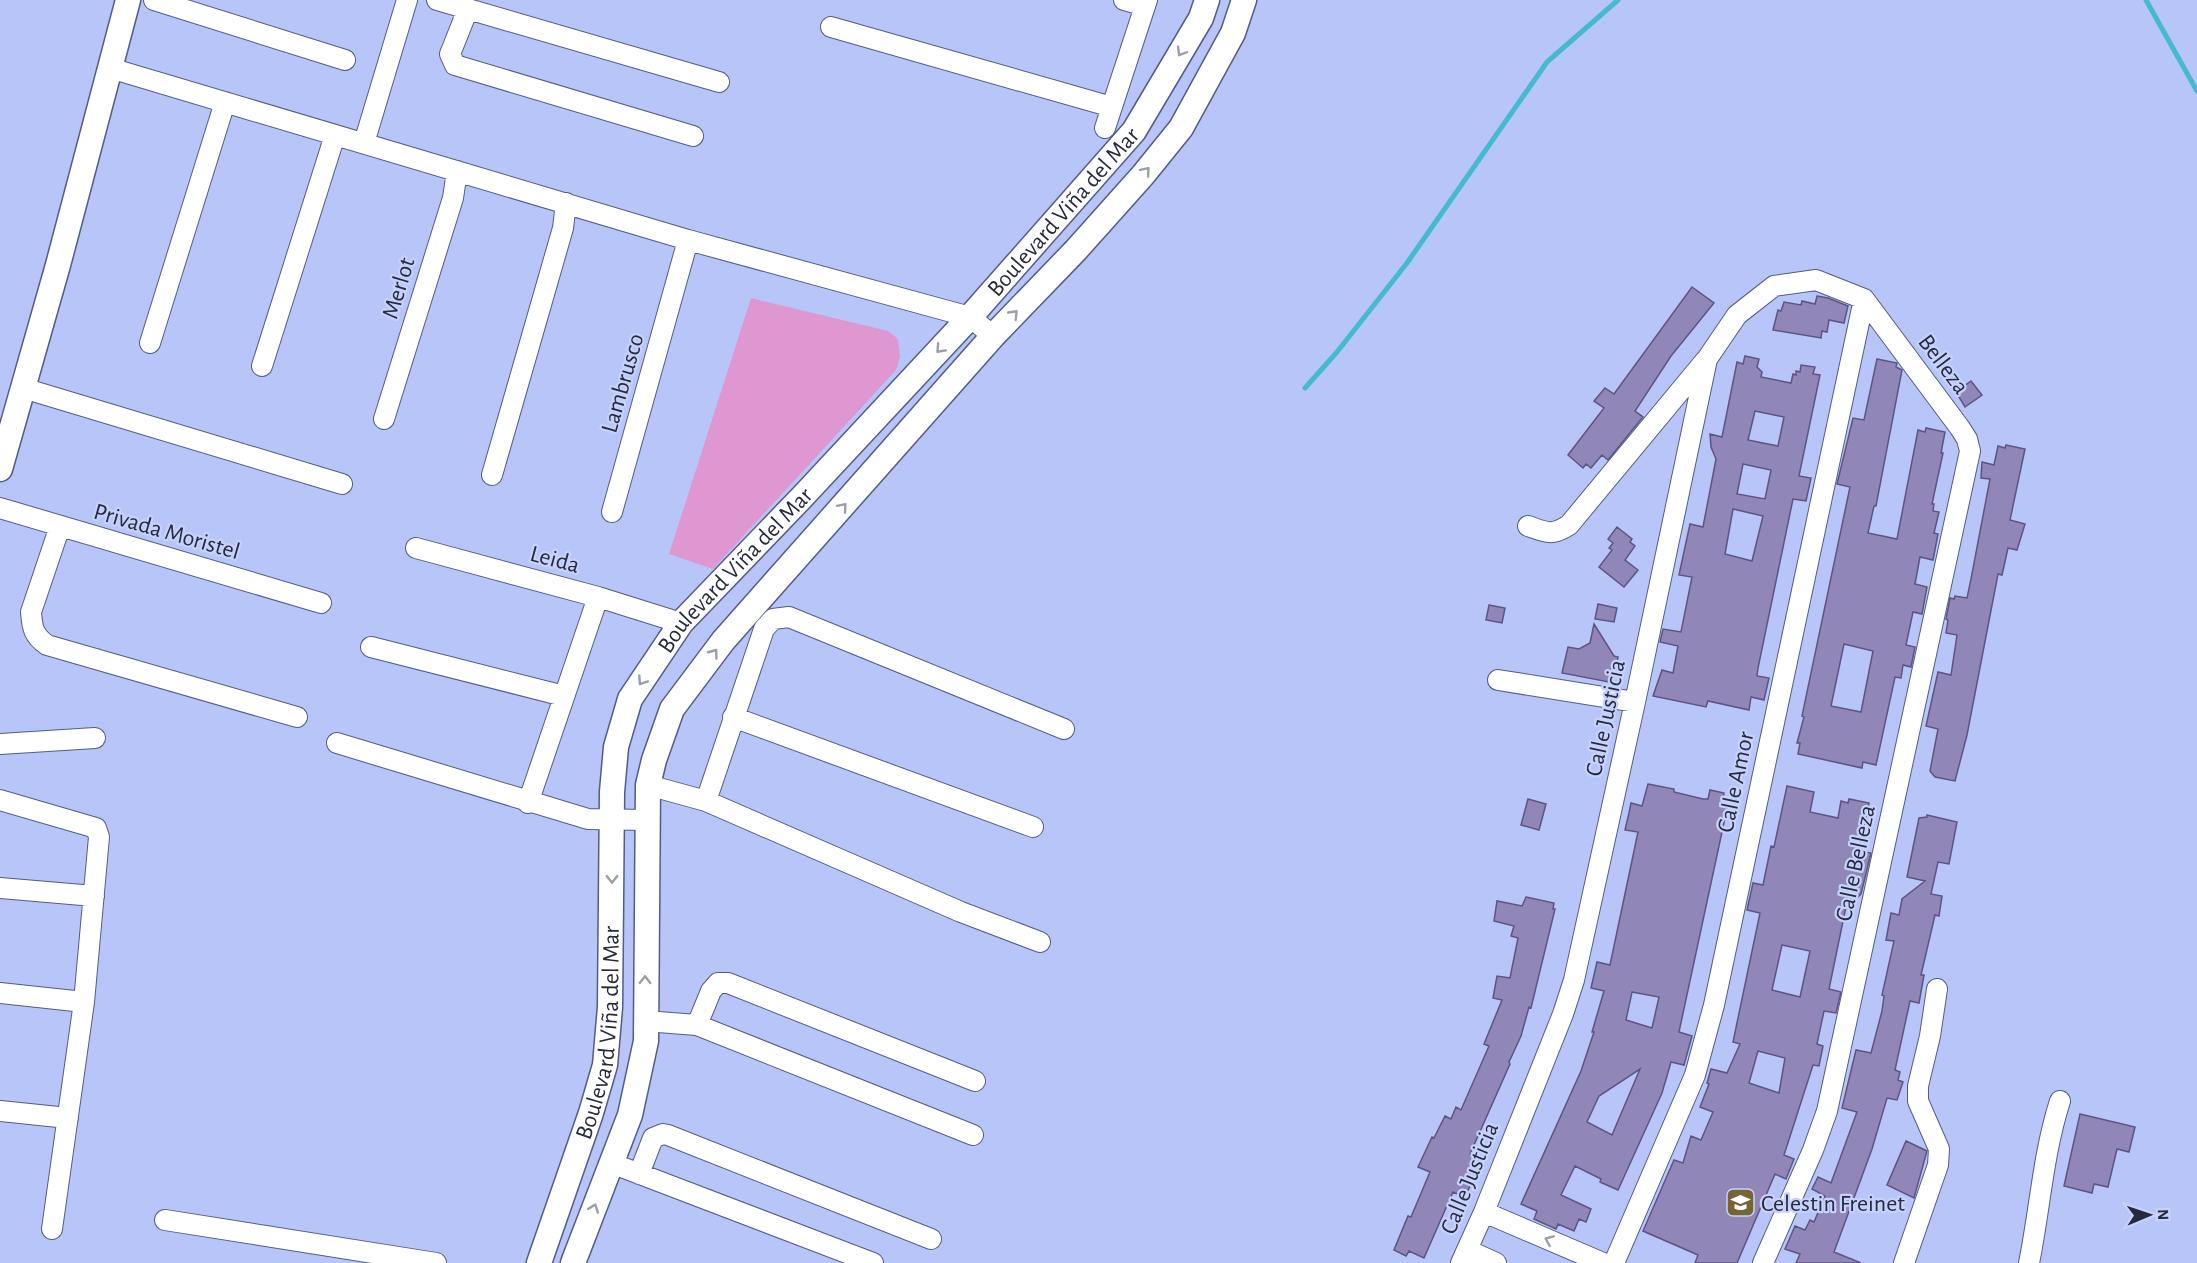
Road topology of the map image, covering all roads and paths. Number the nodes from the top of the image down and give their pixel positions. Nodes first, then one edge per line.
1 (128, 0) edge
2 (154, 0) edge
3 (407, 0) edge
4 (437, 0) edge
5 (1124, 0) edge
6 (1207, 0) edge
7 (1244, 0) edge
8 (1146, 3) edge
9 (468, 9) junction
10 (831, 27) dead end
11 (345, 60) dead end
12 (110, 68) junction
13 (719, 82) dead end
14 (225, 102) junction
15 (1112, 107) junction
16 (1105, 128) dead end
17 (335, 135) junction
18 (693, 136) dead end
19 (364, 143) junction
20 (456, 171) junction
21 (566, 203) junction
22 (688, 240) junction
23 (1864, 299) junction
24 (970, 317) junction
25 (993, 336) junction
26 (150, 342) dead end
27 (1707, 359) junction
28 (262, 366) dead end
29 (23, 388) junction
30 (384, 419) dead end
31 (1968, 464) joint
32 (0, 469) edge
33 (492, 475) dead end
34 (342, 484) dead end
35 (0, 508) edge
36 (612, 512) dead end
37 (60, 526) junction
38 (1528, 526) dead end
39 (416, 548) dead end
40 (598, 597) junction
41 (321, 603) dead end
42 (681, 623) junction
43 (371, 647) dead end
44 (1498, 680) dead end
45 (564, 696) junction
46 (1635, 702) junction
47 (297, 717) dead end
48 (733, 717) junction
49 (1064, 729) dead end
50 (95, 738) dead end
51 (337, 743) dead end
52 (0, 744) edge
53 (648, 785) junction
54 (0, 800) edge
55 (706, 801) junction
56 (528, 802) junction
57 (611, 820) junction
58 (646, 820) junction
59 (1033, 827) dead end
60 (0, 888) edge
61 (94, 896) junction
62 (1040, 942) dead end
63 (1936, 989) dead end
64 (0, 993) edge
65 (84, 1002) junction
66 (645, 1021) junction
67 (697, 1025) junction
68 (975, 1081) dead end
69 (2060, 1101) dead end
70 (0, 1111) edge
71 (69, 1118) junction
72 (973, 1135) dead end
73 (611, 1163) junction
74 (639, 1174) junction
75 (1484, 1212) junction
76 (165, 1220) dead end
77 (52, 1229) dead end
78 (931, 1239) dead end
79 (1464, 1257) edge
80 (436, 1263) edge
81 (539, 1263) edge
82 (573, 1263) edge
83 (873, 1263) edge
84 (1496, 1263) edge
85 (1603, 1263) edge
86 (1614, 1263) edge
87 (1763, 1263) edge
88 (1904, 1263) edge
89 (2029, 1263) edge

1 - 12 street
2 - 11 street
3 - 19 street
4 - 9 street
5 - 8 street
6 -> 24 street, Boulevard Viña del Mar
25 -> 7 street, Boulevard Viña del Mar
8 - 15 street
9 - 13 street
9 - 18 street
10 - 15 street
12 - 14 street
12 - 29 street
14 - 17 street
14 - 26 street
15 - 16 street
17 - 19 street
17 - 28 street
19 - 20 street
20 - 21 street
20 - 30 street, Merlot
21 - 22 street
21 - 33 street
22 - 24 street
22 - 36 street, Lambrusco
23 - 27 street, Calle Justicia
23 - 31 street, Belleza
23 - 86 street, Calle Amor
24 - 25 street
24 -> 42 street, Boulevard Viña del Mar
53 -> 25 street, Boulevard Viña del Mar
27 - 38 street
27 - 46 street, Calle Justicia
29 - 32 street
29 - 34 street
31 - 87 street, Calle Belleza
35 - 37 street, Privada Moristel
37 - 41 street, Privada Moristel
37 - 47 street
39 - 40 street, Leida
40 - 42 street, Leida
40 - 45 street
42 -> 57 street, Boulevard Viña del Mar
43 - 45 street
44 - 46 street
45 - 56 street
46 - 75 street, Calle Justicia
48 - 49 street
48 - 55 street
48 - 59 street
50 - 52 street
51 - 56 street
53 - 55 street
53 - 58 street, Boulevard Viña del Mar
54 - 61 street
55 - 62 street
56 - 57 street
57 - 58 street
57 -> 81 street, Boulevard Viña del Mar
66 -> 58 street, Boulevard Viña del Mar
60 - 61 street
61 - 65 street
63 - 88 street
64 - 65 street
65 - 71 street
66 - 67 street
66 - 73 street, Boulevard Viña del Mar
67 - 68 street
67 - 72 street
69 - 89 street
70 - 71 street
71 - 77 street
73 - 74 street
82 -> 73 street, Boulevard Viña del Mar
74 - 78 street
74 - 83 street
75 - 79 street, Calle Justicia
85 -> 75 street
76 - 80 street
79 - 84 street

